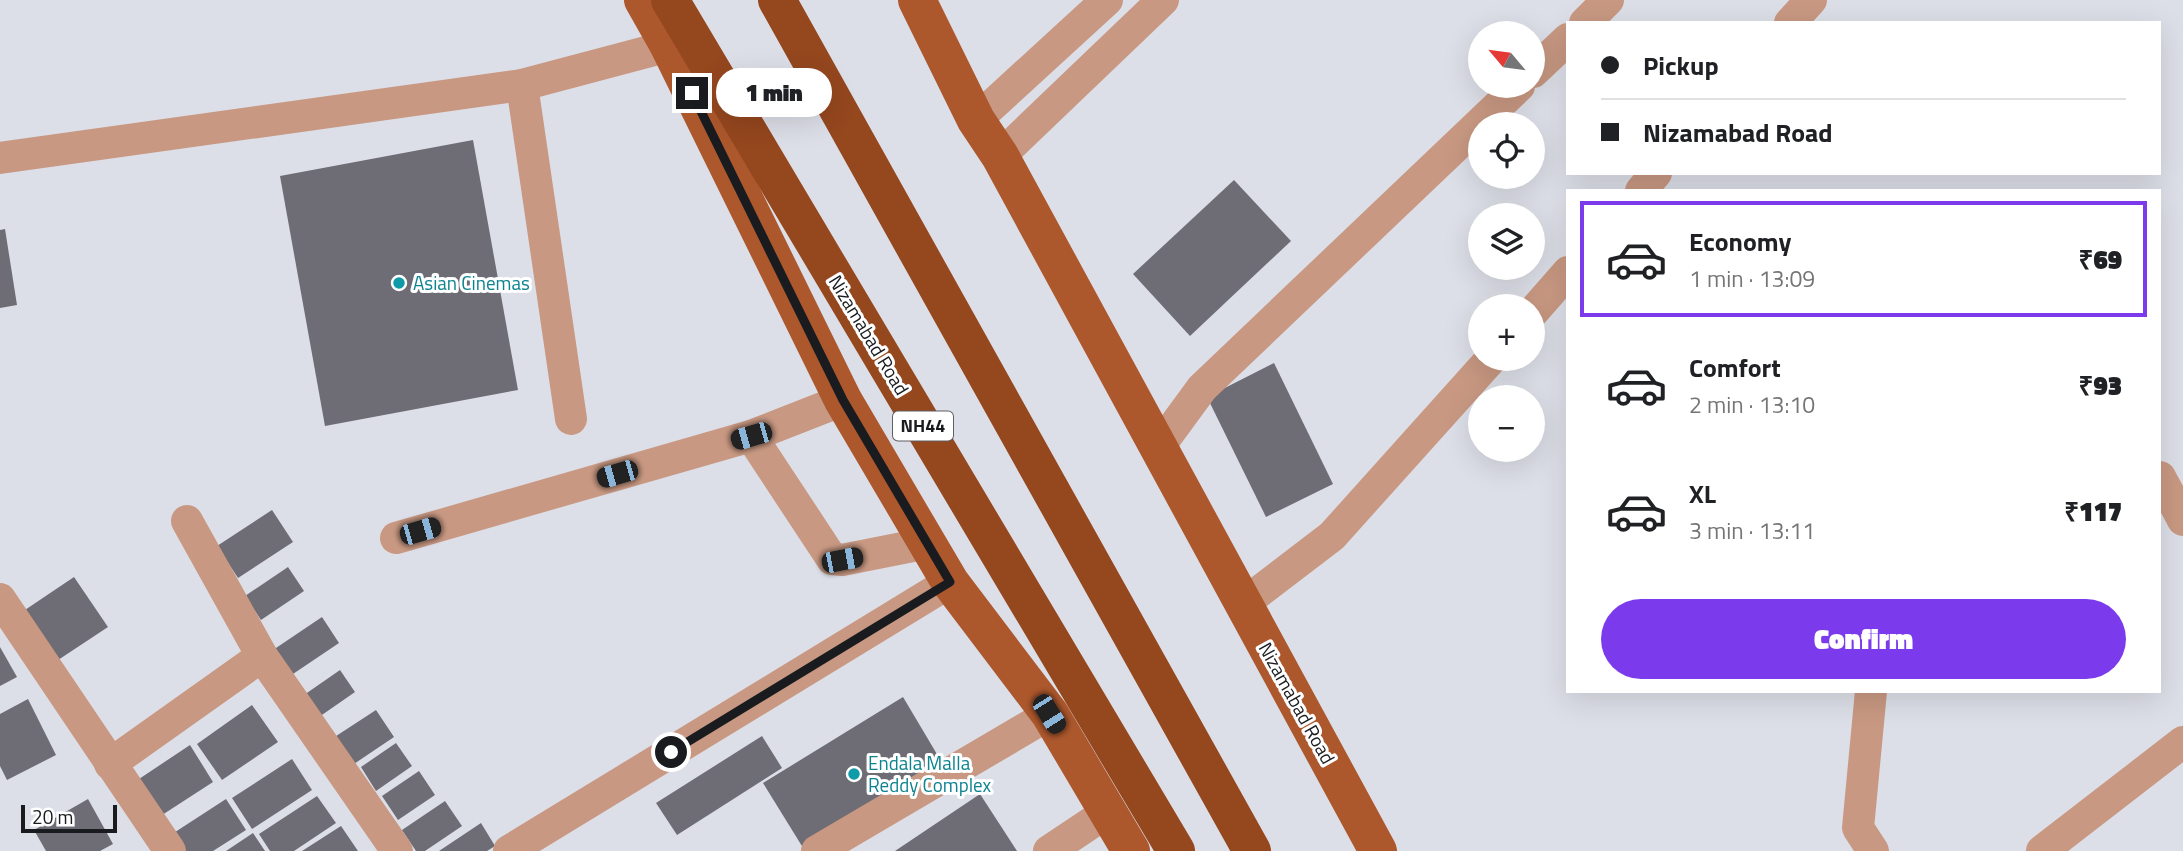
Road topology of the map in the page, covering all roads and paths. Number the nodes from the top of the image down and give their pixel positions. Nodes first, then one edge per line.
1 (643, 0) edge
2 (670, 0) edge
3 (777, 0) edge
4 (917, 0) edge
5 (1163, 0) edge
6 (1608, 0) edge
7 (1811, 0) edge
8 (1106, 1) edge
9 (1587, 21) edge
10 (1792, 21) edge
11 (1127, 34) junction
12 (1566, 41) edge
13 (682, 45) junction
14 (1545, 61) edge
15 (522, 85) junction
16 (1506, 98) edge
17 (976, 120) junction
18 (1000, 156) junction
19 (0, 158) edge
20 (1654, 175) edge
21 (1643, 189) edge
22 (1566, 274) edge
23 (1545, 298) edge
24 (1480, 371) edge
25 (843, 400) junction
26 (571, 419) dead end
27 (751, 436) junction
28 (1158, 448) junction
29 (2161, 479) edge
30 (2183, 520) edge
31 (187, 521) dead end
32 (396, 538) dead end
33 (928, 543) junction
34 (950, 582) junction
35 (0, 599) edge
36 (1242, 604) junction
37 (262, 656) junction
38 (1871, 693) edge
39 (1049, 714) junction
40 (2183, 742) edge
41 (110, 764) junction
42 (1119, 830) edge
43 (2050, 848) edge
44 (170, 851) edge
45 (397, 851) edge
46 (509, 851) edge
47 (817, 851) edge
48 (1049, 851) edge
49 (1080, 851) edge
50 (1176, 851) edge
51 (1252, 851) edge
52 (1378, 851) edge
53 (1873, 851) edge

1 - 13 main road, Nizamabad Road
2 - 13 highway, Nizamabad Road / NH44
3 - 51 highway
4 - 17 main road, Nizamabad Road
5 - 11 street
6 - 9 street
7 - 10 street
8 - 11 street
8 - 17 street
11 - 18 street
12 - 14 street
13 - 15 street
13 - 25 main road, Nizamabad Road
13 - 50 highway, Nizamabad Road / NH44
15 - 19 street
15 - 26 street
16 - 28 street
17 - 18 main road, Nizamabad Road
18 - 28 main road, Nizamabad Road
20 - 21 street
22 - 23 street
24 - 36 street
25 - 27 street
25 - 33 main road, Nizamabad Road
27 - 32 street
27 - 33 street
28 - 36 main road, Nizamabad Road
29 - 30 street
31 - 37 street
33 - 34 main road, Nizamabad Road
34 - 39 main road, Nizamabad Road
34 - 46 street
35 - 41 street
36 - 52 main road, Nizamabad Road
37 - 41 street
37 - 45 street
38 - 53 street
39 - 42 main road, Nizamabad Road
39 - 47 street
40 - 43 street
41 - 44 street
42 - 48 street
42 - 49 street

